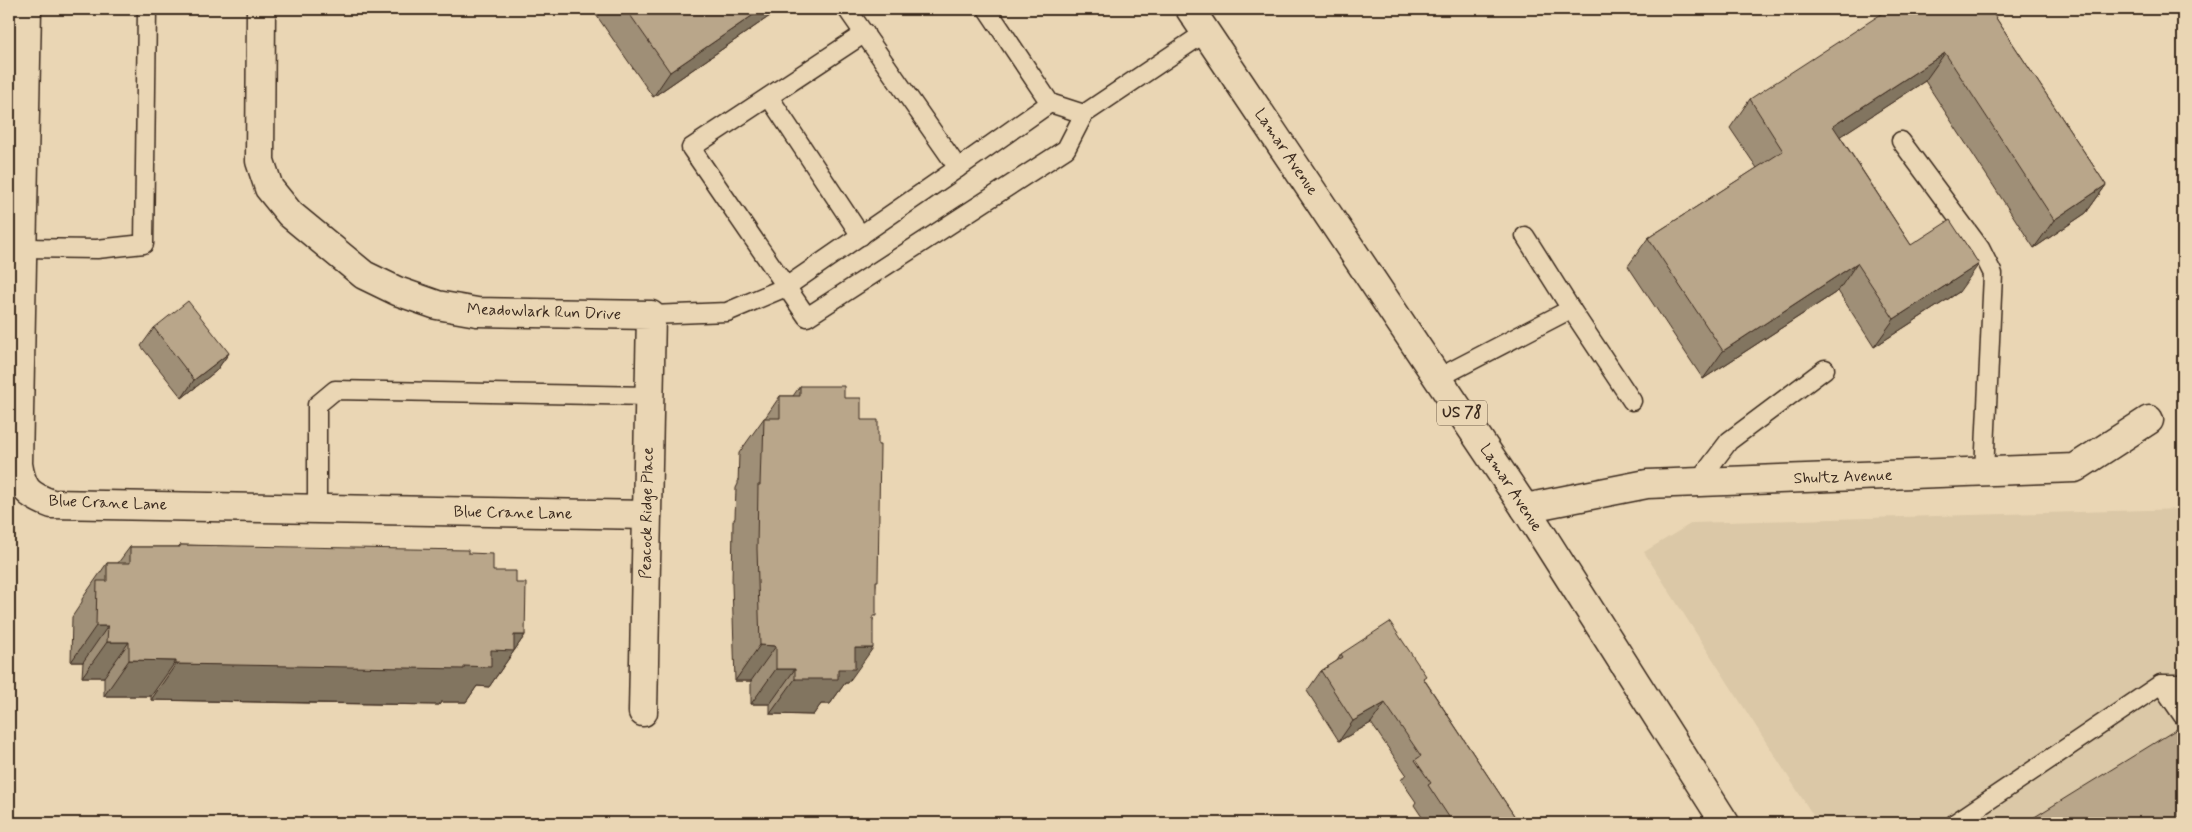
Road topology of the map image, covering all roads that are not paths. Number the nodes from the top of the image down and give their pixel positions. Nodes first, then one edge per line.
1 (27, 9) edge
2 (147, 9) edge
3 (262, 9) edge
4 (848, 9) edge
5 (986, 9) edge
6 (1190, 9) edge
7 (1206, 32) junction
8 (864, 33) junction
9 (769, 97) junction
10 (1050, 103) junction
11 (1084, 114) junction
12 (1901, 141) dead end
13 (958, 168) junction
14 (861, 236) junction
15 (1525, 236) dead end
16 (22, 248) junction
17 (786, 287) junction
18 (1571, 309) junction
19 (651, 315) junction
20 (1825, 369) dead end
21 (1438, 378) junction
22 (650, 396) junction
23 (1632, 401) dead end
24 (2149, 420) dead end
25 (1984, 472) junction
26 (1698, 482) junction
27 (1525, 508) junction
28 (317, 509) junction
29 (647, 515) junction
30 (2161, 684) junction
31 (2183, 684) edge
32 (643, 712) dead end
33 (2183, 716) edge
34 (1725, 823) edge
35 (1955, 823) edge

1 - 16 street, Blue Crane Lane
2 - 16 lane
3 - 19 street, Meadowlark Run Drive
4 - 8 lane
5 - 10 lane
6 - 7 street, Lamar Avenue / US 78
7 - 11 lane
7 - 21 street, Lamar Avenue / US 78
8 - 9 lane
8 - 13 lane
9 - 14 lane
9 - 17 lane
10 - 11 lane
10 - 13 lane
11 - 17 lane
12 - 25 lane
13 - 14 lane
14 - 17 lane
15 - 18 lane
16 - 28 street, Blue Crane Lane
17 - 19 lane
18 - 21 lane
18 - 23 lane
19 - 22 street, Peacock Ridge Place
20 - 26 lane
21 - 27 street, Lamar Avenue / US 78
22 - 28 lane
22 - 29 street, Peacock Ridge Place
24 - 25 street, Shultz Avenue
25 - 26 street, Shultz Avenue
26 - 27 street, Shultz Avenue
27 - 34 street, Lamar Avenue / US 78
28 - 29 street, Blue Crane Lane
29 - 32 street, Peacock Ridge Place
30 - 31 lane
30 - 33 lane
30 - 35 lane

